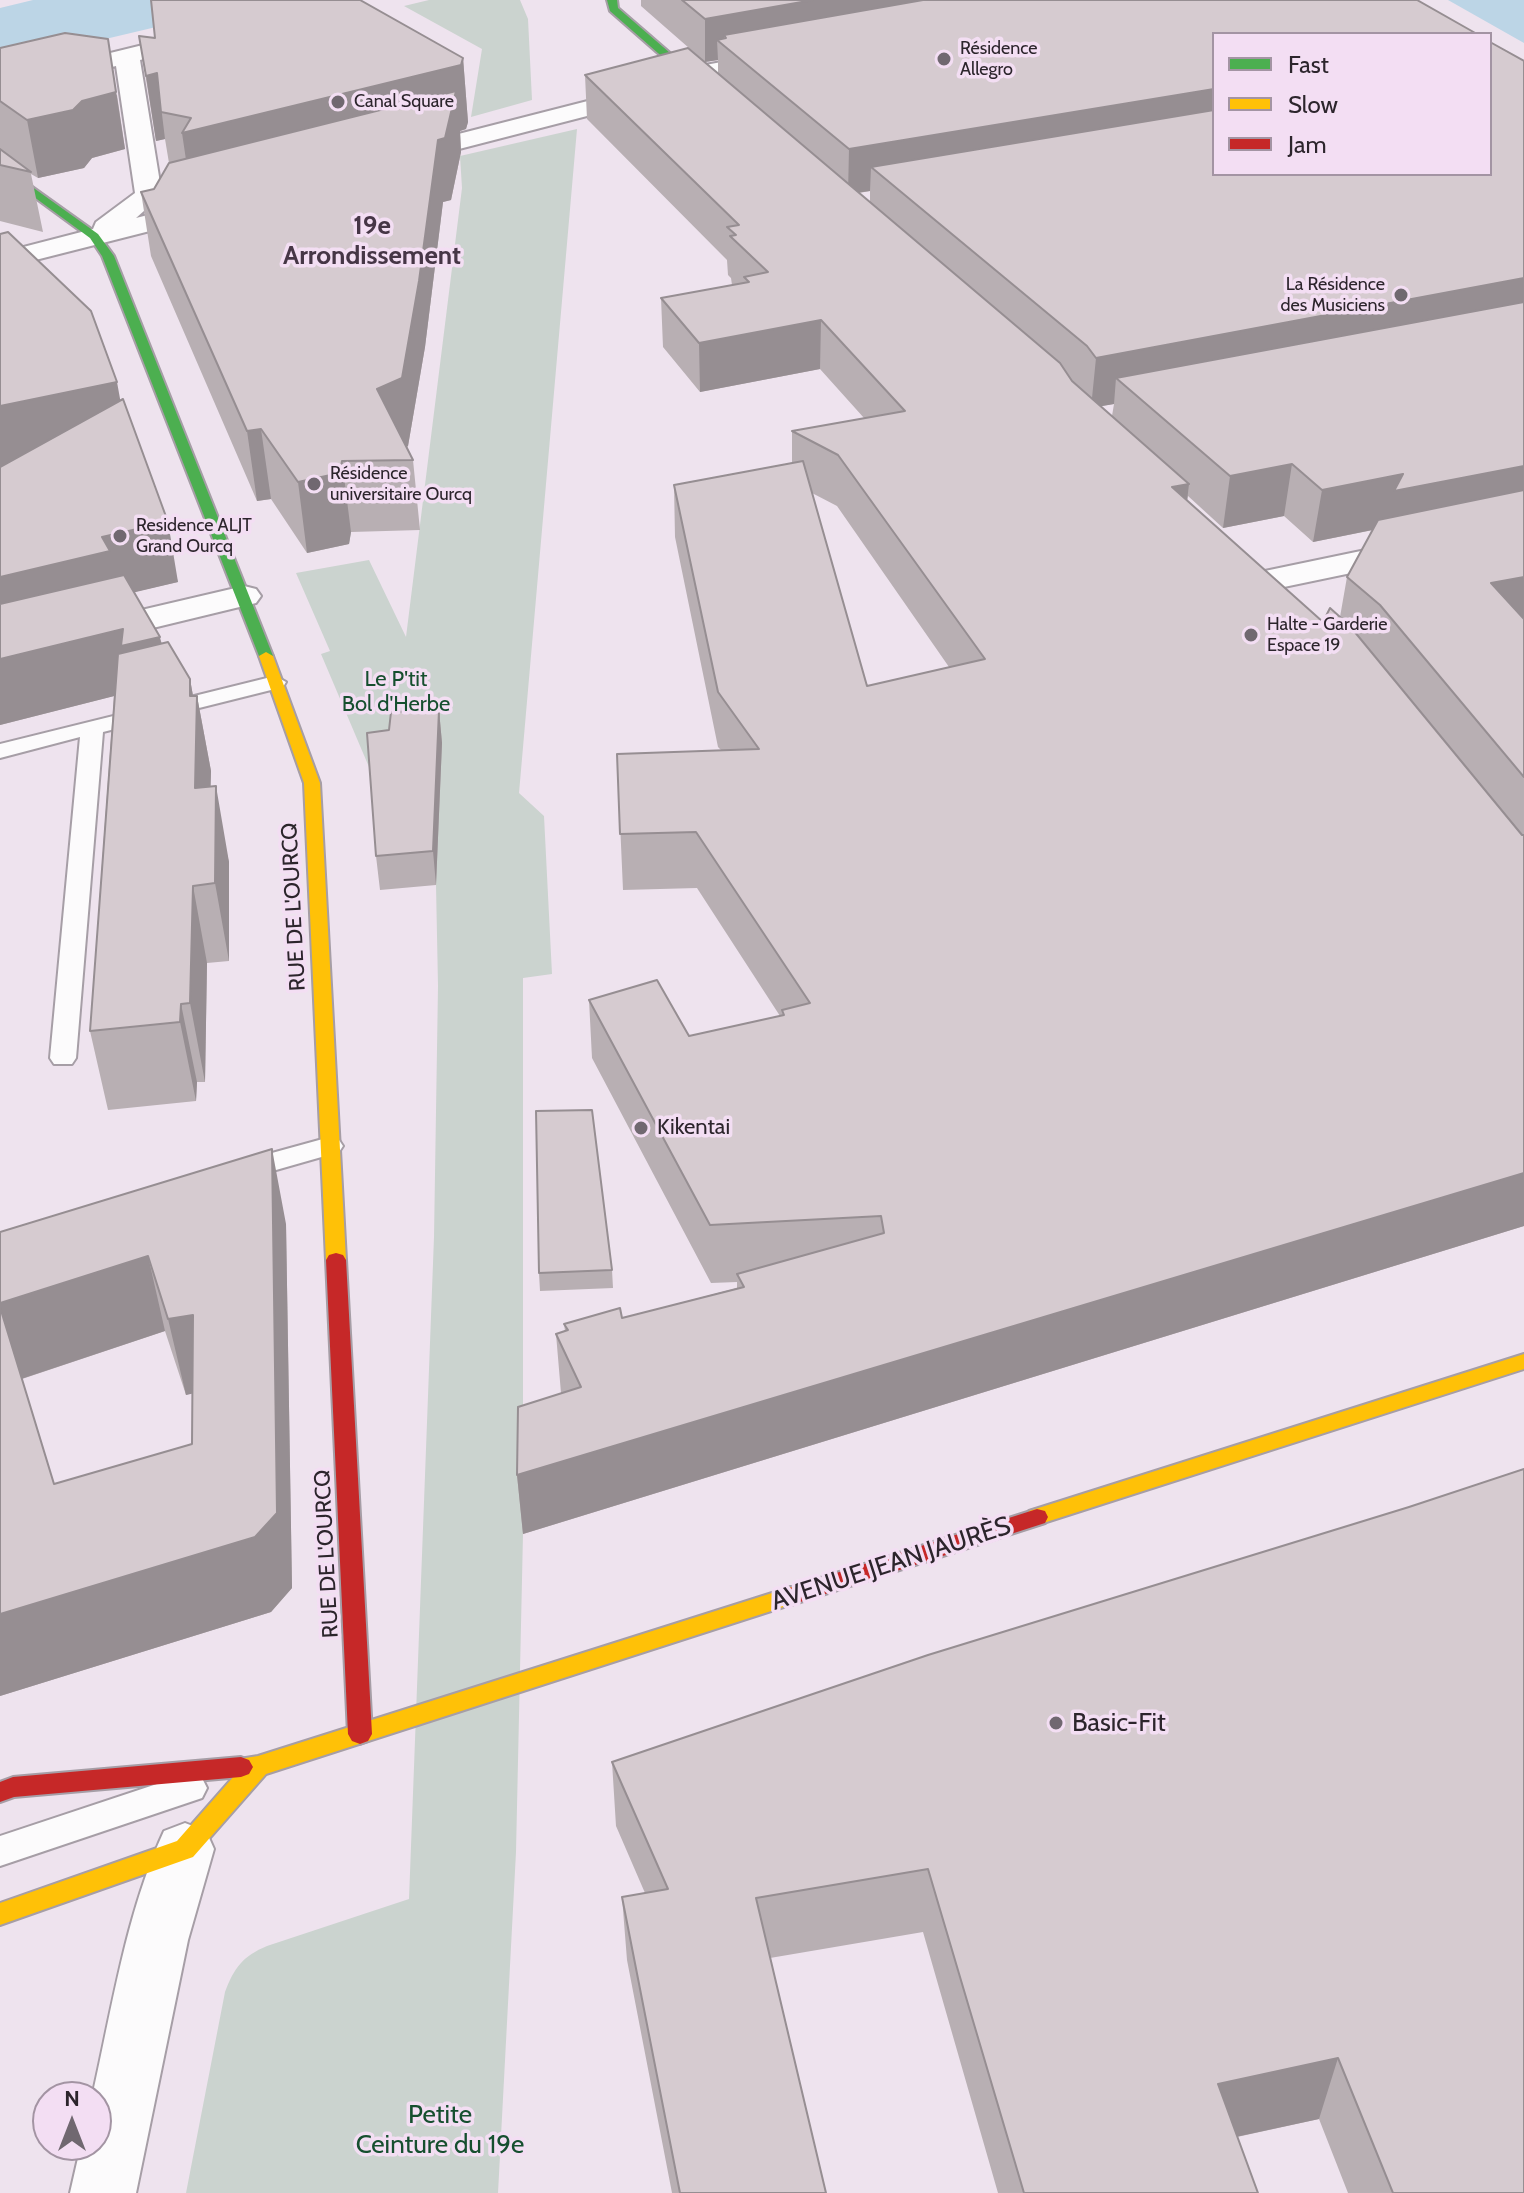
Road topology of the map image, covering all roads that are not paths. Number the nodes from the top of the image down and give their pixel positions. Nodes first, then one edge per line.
1 (612, 0) edge
2 (219, 34) edge
3 (802, 54) edge
4 (127, 56) junction
5 (692, 78) junction
6 (0, 87) edge
7 (724, 105) edge
8 (370, 164) edge
9 (0, 167) edge
10 (149, 195) junction
11 (0, 236) edge
12 (94, 236) junction
13 (0, 261) edge
14 (1524, 527) edge
15 (1264, 585) edge
16 (244, 596) junction
17 (0, 654) edge
18 (275, 682) junction
19 (92, 729) junction
20 (0, 751) edge
21 (63, 1058) dead end
22 (330, 1146) junction
23 (218, 1178) edge
24 (1524, 1361) edge
25 (360, 1734) junction
26 (258, 1766) junction
27 (0, 1792) edge
28 (185, 1849) junction
29 (0, 1851) edge
30 (0, 1914) edge
31 (103, 2193) edge

1 - 5 street
2 - 4 street
3 - 5 street
4 - 6 street
4 - 10 street
5 - 7 street
5 - 8 street
9 - 12 street, RUE DE L'OURCQ
10 - 12 street
10 - 12 street
11 - 12 street
12 - 13 street
12 - 16 street, RUE DE L'OURCQ
14 - 15 street
16 - 17 street
16 - 18 street, RUE DE L'OURCQ
18 - 19 lane
18 - 22 street, RUE DE L'OURCQ
19 - 20 lane
19 - 21 lane
22 - 23 lane
22 - 25 street, RUE DE L'OURCQ
24 - 25 street, AVENUE JEAN JAURÈS
25 - 26 street, AVENUE JEAN JAURÈS
26 - 27 street, AVENUE JEAN JAURÈS
26 - 28 street
26 - 29 lane, AVENUE JEAN JAURÈS
28 - 30 street
28 - 31 street

